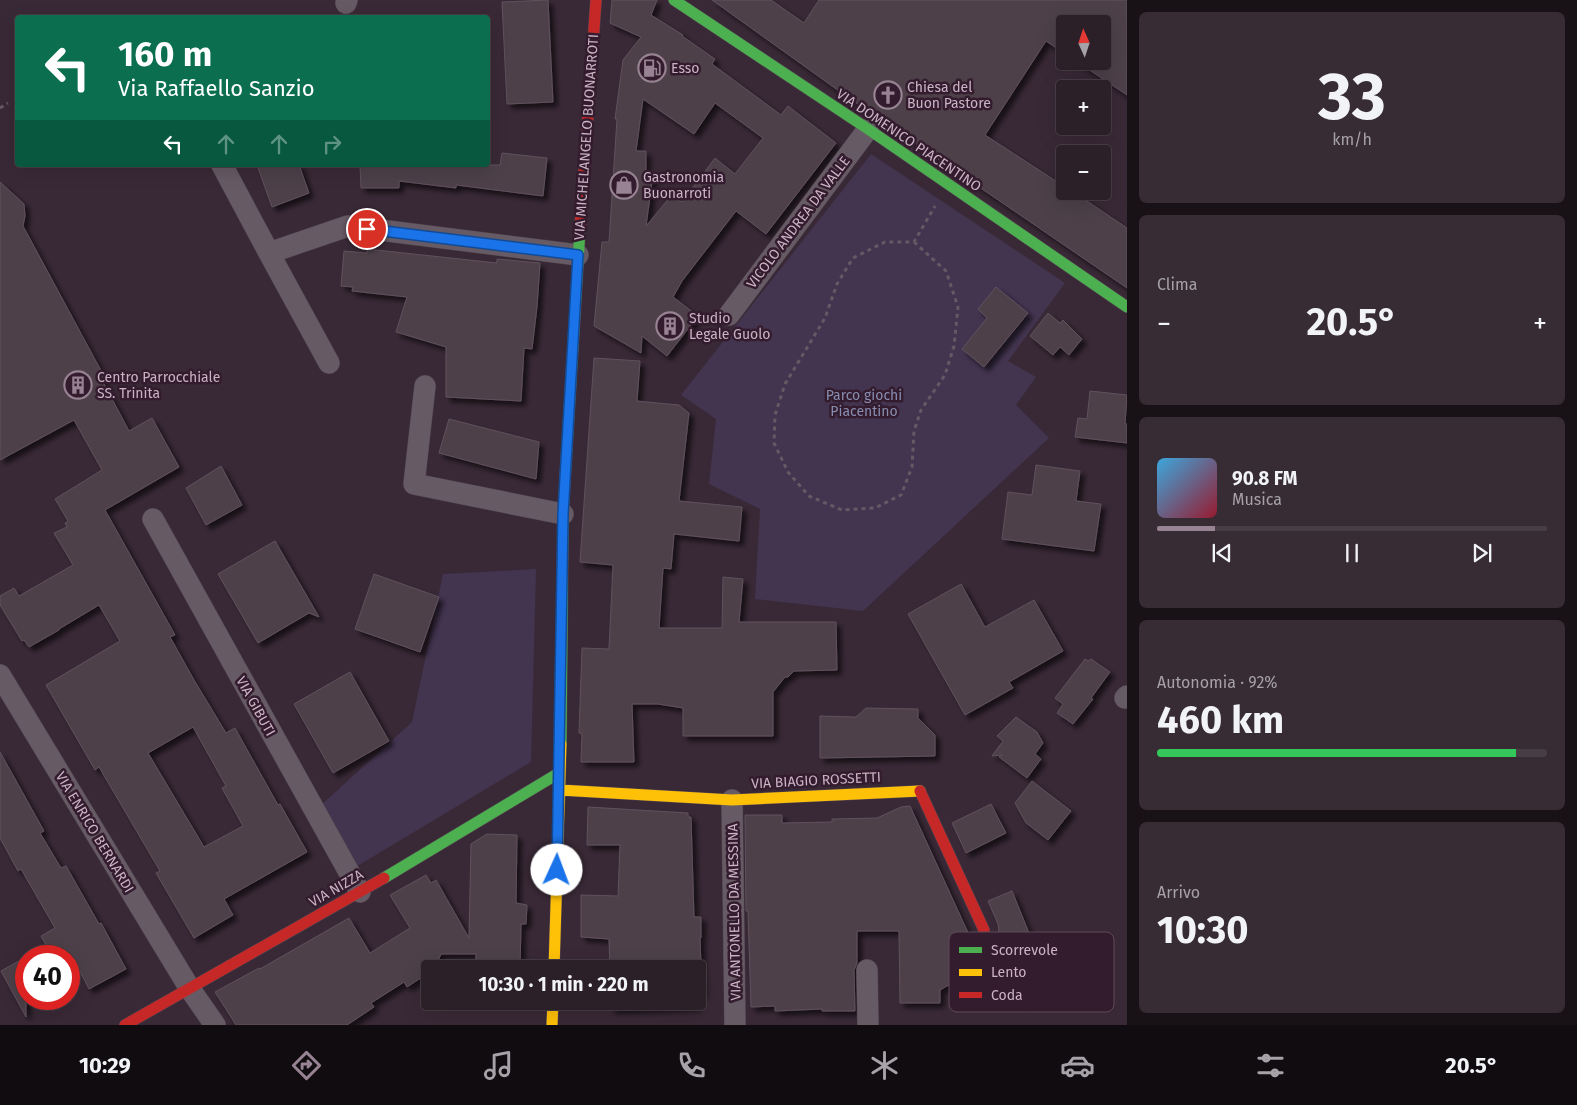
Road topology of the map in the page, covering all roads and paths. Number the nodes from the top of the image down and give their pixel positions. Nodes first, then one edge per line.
1 (596, 0) edge
2 (674, 0) edge
3 (8, 103) dead end
4 (0, 108) edge
5 (868, 129) junction
6 (223, 167) edge
7 (939, 199) dead end
8 (914, 242) junction
9 (269, 253) junction
10 (578, 255) junction
11 (1127, 307) edge
12 (729, 315) dead end
13 (329, 363) dead end
14 (425, 386) dead end
15 (563, 514) junction
16 (153, 519) dead end
17 (0, 676) edge
18 (559, 773) junction
19 (560, 790) junction
20 (732, 800) junction
21 (360, 892) junction
22 (984, 930) dead end
23 (554, 960) edge
24 (867, 970) dead end
25 (190, 989) junction
26 (553, 1010) edge
27 (125, 1025) edge
28 (216, 1025) edge
29 (552, 1025) edge
30 (735, 1025) edge
31 (868, 1025) edge

1 - 10 street, VIA MICHELANGELO BUONARROTI
2 - 5 street, VIA DOMENICO PIACENTINO
3 - 4 path
5 - 11 street, VIA DOMENICO PIACENTINO
5 - 12 street, VICOLO ANDREA DA VALLE
6 - 9 street
7 - 8 path
8 - 8 path
9 - 10 street
9 - 13 street
10 - 15 street, VIA MICHELANGELO BUONARROTI
14 - 15 street
15 - 18 street, VIA MICHELANGELO BUONARROTI
16 - 21 street, VIA GIBUTI
17 - 25 street, VIA ENRICO BERNARDI
18 - 19 street, VIA MICHELANGELO BUONARROTI
18 - 21 street, VIA NIZZA
19 - 20 street, VIA BIAGIO ROSSETTI
19 - 23 street, VIA MICHELANGELO BUONARROTI
20 - 22 street, VIA BIAGIO ROSSETTI
20 - 30 street, VIA ANTONELLO DA MESSINA
21 - 25 street, VIA NIZZA
24 - 31 street
25 - 27 street, VIA NIZZA
25 - 28 street, VIA ENRICO BERNARDI
26 - 29 street

